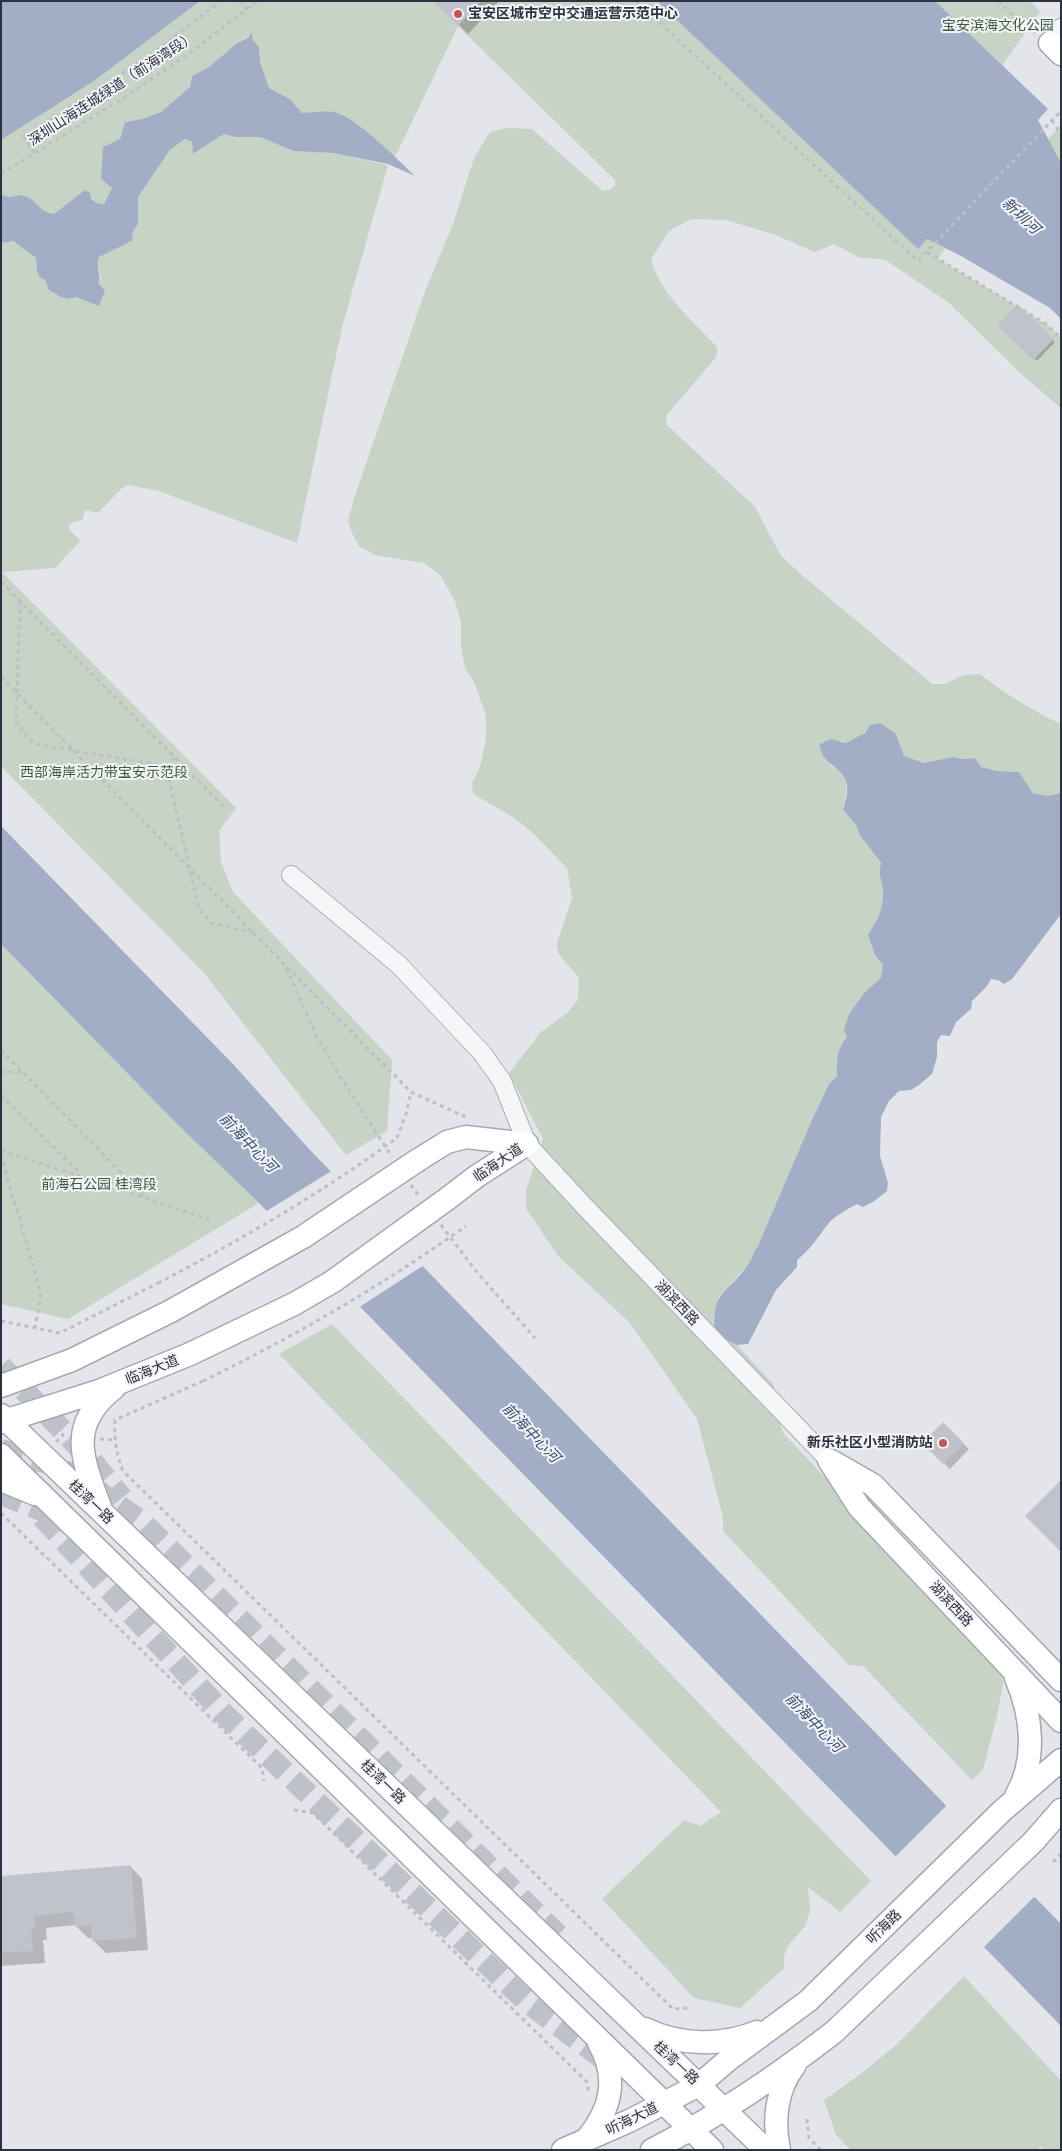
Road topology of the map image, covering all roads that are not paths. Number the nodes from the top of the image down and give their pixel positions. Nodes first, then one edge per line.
1 (292, 875) dead end
2 (527, 1144) junction
3 (120, 1383) junction
4 (1, 1386) edge
5 (3, 1419) edge
6 (1, 1455) edge
7 (829, 1460) junction
8 (1, 1480) edge
9 (47, 1500) junction
10 (102, 1512) junction
11 (964, 1581) junction
12 (1061, 1657) edge
13 (1013, 1670) junction
14 (1061, 1680) edge
15 (1061, 1721) edge
16 (1061, 1760) edge
17 (1008, 1805) junction
18 (1061, 1810) edge
19 (1061, 1829) edge
20 (1035, 1838) junction
21 (635, 2024) junction
22 (774, 2025) junction
23 (595, 2036) junction
24 (804, 2055) junction
25 (699, 2085) junction
26 (665, 2103) junction
27 (725, 2110) junction
28 (692, 2130) junction
29 (585, 2141) junction
30 (563, 2150) edge
31 (652, 2150) edge
32 (712, 2150) edge
33 (766, 2150) edge
34 (779, 2150) edge

1 - 2 street
2 - 3 main road, 临海大道, bridge
2 - 4 main road, 临海大道, bridge
2 - 7 street, 湖滨西路
3 - 5 main road, 临海大道
3 - 10 main road
5 - 10 main road, 桂湾一路
6 - 9 main road, 桂湾一路
7 - 11 main road, 湖滨西路
7 - 13 main road, 湖滨西路
8 - 9 main road
9 - 23 main road, 桂湾一路
10 - 21 main road, 桂湾一路
11 - 12 main road
11 - 14 main road, 湖滨西路
13 - 15 main road, 湖滨西路
13 - 17 main road
16 - 17 main road, 听海路
17 - 22 main road, 听海路
18 - 20 main road
19 - 20 main road
20 - 24 main road, bridge
21 - 22 main road
21 - 25 main road, 桂湾一路
22 - 25 main road, 听海路
23 - 26 main road, 桂湾一路
23 - 29 main road
24 - 27 main road
24 - 34 main road
25 - 26 main road, 听海大道
25 - 27 main road, 桂湾一路
26 - 28 main road, 桂湾一路
26 - 29 main road, 听海大道
27 - 28 main road
27 - 33 main road, 桂湾一路
28 - 31 main road
28 - 32 main road, 桂湾一路
29 - 30 main road, 听海大道

